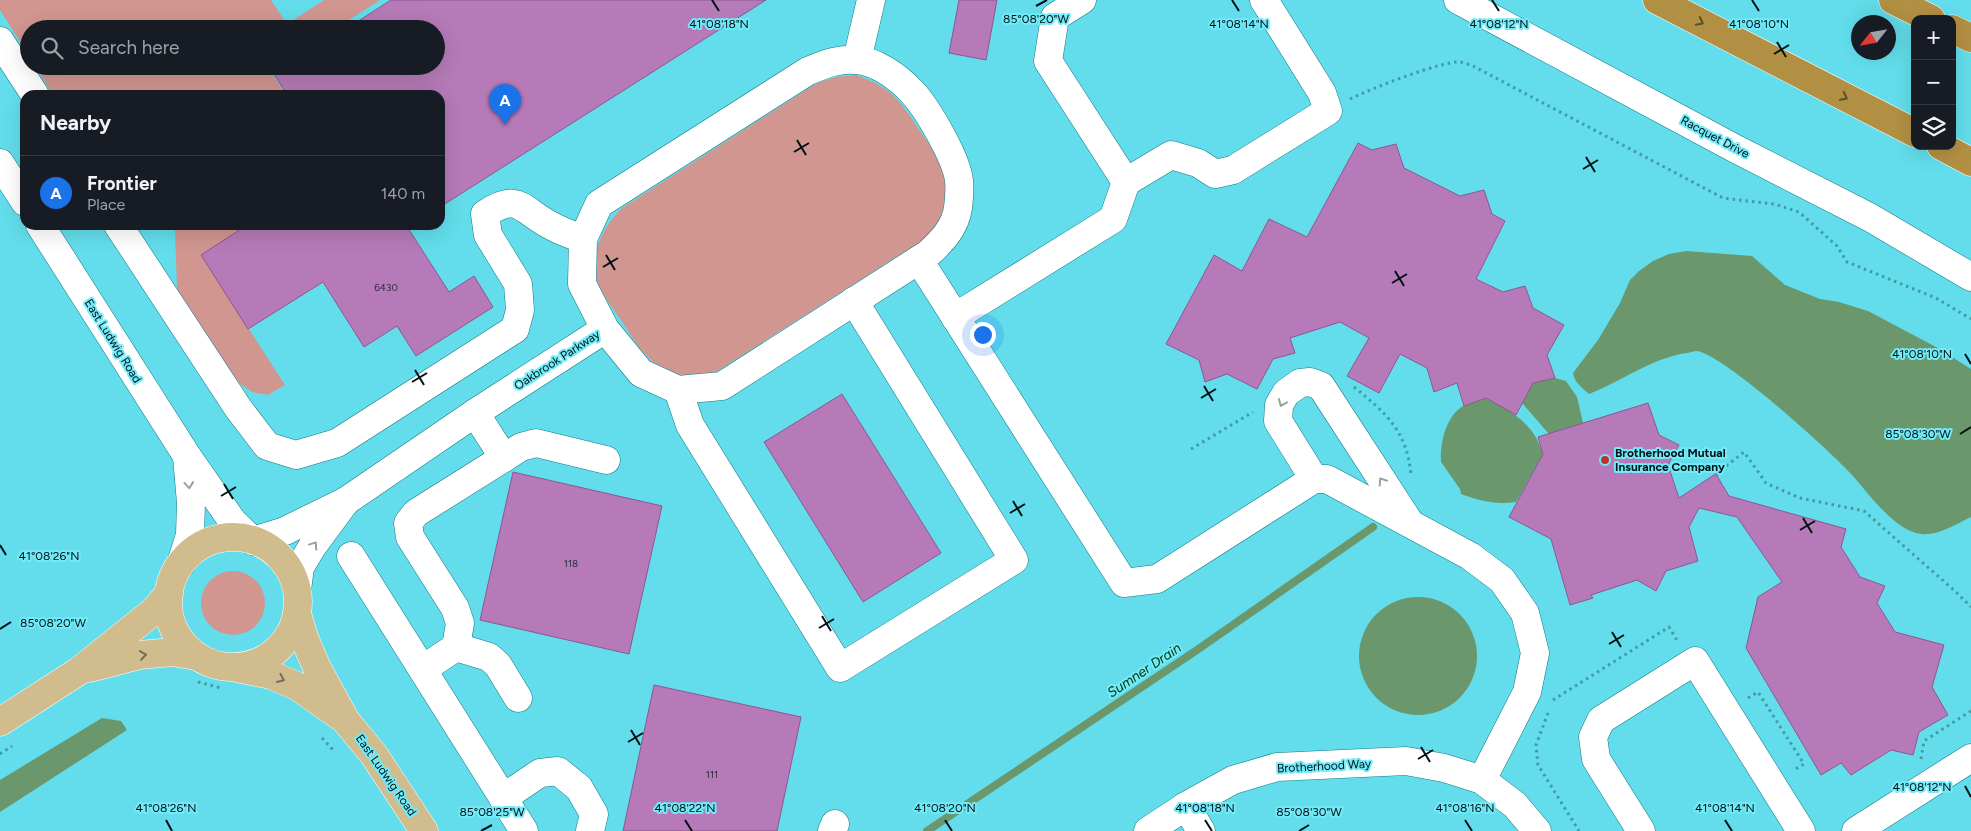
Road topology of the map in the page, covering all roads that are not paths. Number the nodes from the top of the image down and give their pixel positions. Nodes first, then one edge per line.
1 (871, 0) edge
2 (1082, 0) edge
3 (1264, 0) edge
4 (1458, 0) edge
5 (1657, 0) edge
6 (1893, 0) edge
7 (1923, 15) edge
8 (1956, 31) edge
9 (1971, 38) edge
10 (0, 41) edge
11 (856, 60) junction
12 (20, 72) edge
13 (22, 75) edge
14 (32, 90) edge
15 (1911, 131) edge
16 (1948, 150) edge
17 (1971, 162) edge
18 (0, 163) edge
19 (1126, 182) junction
20 (20, 194) edge
21 (47, 230) edge
22 (121, 230) edge
23 (583, 239) junction
24 (919, 260) junction
25 (1971, 276) edge
26 (854, 301) junction
27 (955, 317) junction
28 (606, 329) junction
29 (678, 390) junction
30 (475, 413) junction
31 (187, 456) junction
32 (504, 458) junction
33 (606, 460) dead end
34 (1314, 479) junction
35 (346, 500) junction
36 (1409, 522) junction
37 (254, 541) junction
38 (350, 556) dead end
39 (181, 564) junction
40 (169, 593) junction
41 (297, 602) junction
42 (456, 647) junction
43 (194, 668) junction
44 (423, 669) junction
45 (79, 672) junction
46 (230, 678) junction
47 (518, 698) dead end
48 (346, 721) junction
49 (0, 722) edge
50 (1971, 758) edge
51 (1482, 780) junction
52 (504, 798) junction
53 (1186, 806) junction
54 (424, 831) edge
55 (524, 831) edge
56 (590, 831) edge
57 (1148, 831) edge
58 (1201, 831) edge
59 (1536, 831) edge
60 (1641, 831) edge
61 (1801, 831) edge
62 (1856, 831) edge

1 - 11 street
2 - 19 street
3 - 19 street
4 - 25 street, Racquet Drive
5 -> 15 highway
6 - 7 highway
8 - 9 highway
10 - 12 street
11 - 23 street
11 - 24 street, Oakbrook Parkway
13 - 14 street
16 - 17 highway
18 - 20 street
19 - 27 street
21 - 31 street, East Ludwig Road
22 - 23 street
23 - 28 street
24 - 26 street, Oakbrook Parkway
24 - 27 street
26 - 29 street, Oakbrook Parkway
26 - 29 street
27 - 34 street
28 - 29 street, Oakbrook Parkway
28 - 30 street, Oakbrook Parkway
30 - 32 street
30 - 35 street, Oakbrook Parkway
31 - 37 street, East Ludwig Road
31 -> 39 street, East Ludwig Road
32 - 33 street
32 - 42 street
34 - 36 street
36 -> 34 street
35 - 37 street, Oakbrook Parkway
41 -> 35 street, Oakbrook Parkway
36 - 51 street
37 - 39 main road
37 - 41 main road
38 - 44 street
39 - 40 main road
40 - 43 main road
40 - 45 main road
41 - 46 main road
41 - 48 main road, East Ludwig Road
42 - 44 street
42 - 47 street
45 -> 43 main road
43 - 46 main road
44 - 52 street
45 - 49 main road
46 -> 48 main road, East Ludwig Road
48 - 54 main road, East Ludwig Road
50 - 62 street
51 - 53 street, Brotherhood Way
51 - 59 street, Brotherhood Way
52 - 55 street
52 - 56 street
53 - 57 street, Brotherhood Way
53 - 58 street
60 - 61 street

